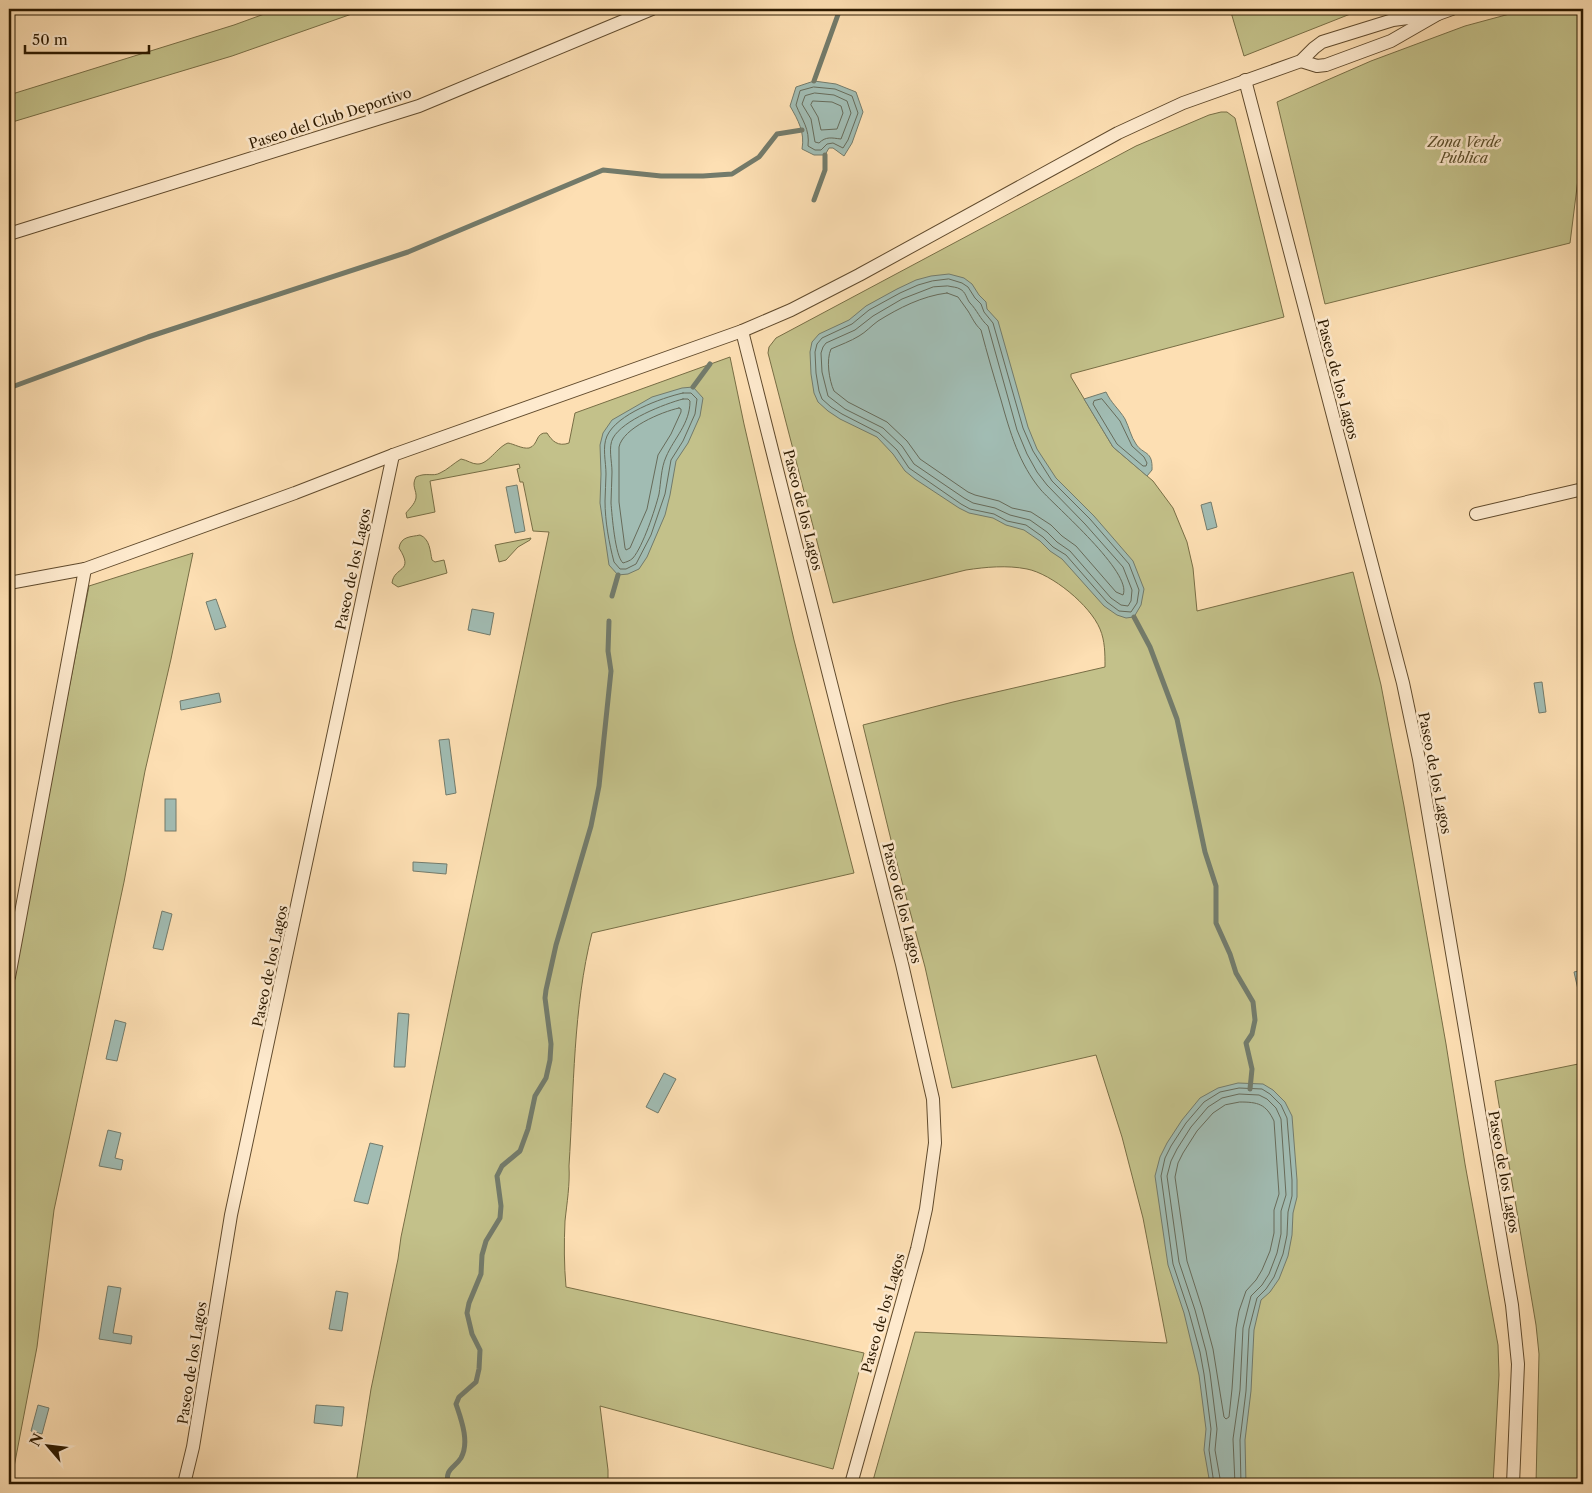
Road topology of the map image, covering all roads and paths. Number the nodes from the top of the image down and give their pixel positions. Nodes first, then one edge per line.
1 (652, 9) edge
2 (1452, 9) edge
3 (1438, 14) junction
4 (1301, 61) junction
5 (1245, 80) junction
6 (9, 234) edge
7 (742, 331) junction
8 (393, 454) junction
9 (1583, 489) edge
10 (1476, 514) dead end
11 (85, 569) junction
12 (9, 583) edge
13 (9, 977) edge
14 (184, 1484) edge
15 (851, 1484) edge
16 (1513, 1484) edge

1 - 6 street, Paseo del Club Deportivo
2 - 3 street
3 - 4 street
3 - 4 street
4 - 5 street
5 - 7 street
5 - 16 street, Paseo de los Lagos
7 - 8 street
7 - 15 street, Paseo de los Lagos
8 - 11 street
8 - 14 street, Paseo de los Lagos
9 - 10 street
11 - 12 street
11 - 13 street

